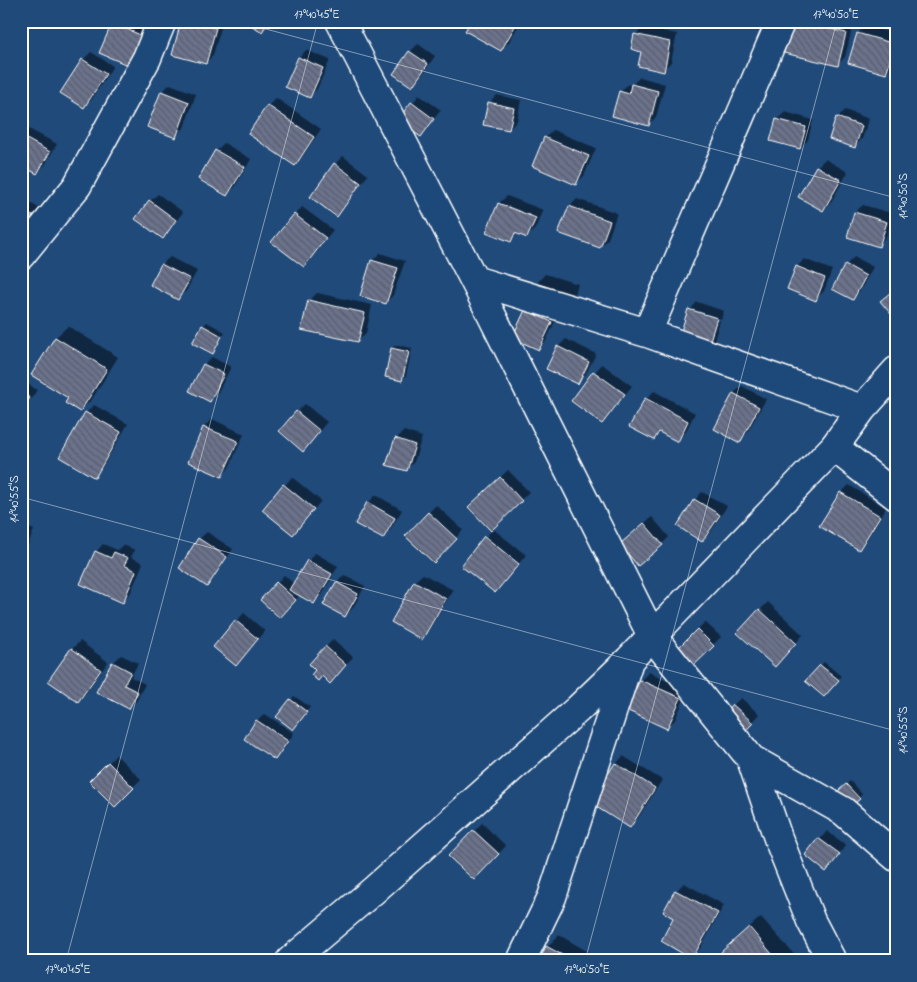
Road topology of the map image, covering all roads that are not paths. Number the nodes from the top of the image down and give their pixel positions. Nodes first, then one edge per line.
1 (162, 21) edge
2 (340, 21) edge
3 (781, 21) edge
4 (21, 255) edge
5 (474, 280) junction
6 (647, 333) junction
7 (896, 371) edge
8 (862, 409) junction
9 (834, 448) junction
10 (896, 496) edge
11 (652, 636) junction
12 (630, 660) junction
13 (752, 759) junction
14 (896, 857) edge
15 (290, 961) edge
16 (522, 961) edge
17 (832, 961) edge

1 - 4 street
2 - 5 street
3 - 6 street
5 - 6 street
5 - 11 street
6 - 8 street
7 - 8 street
8 - 9 street
9 - 10 street
9 - 11 street
11 - 12 street
11 - 13 street
12 - 15 street
12 - 16 street
13 - 14 street
13 - 17 street

